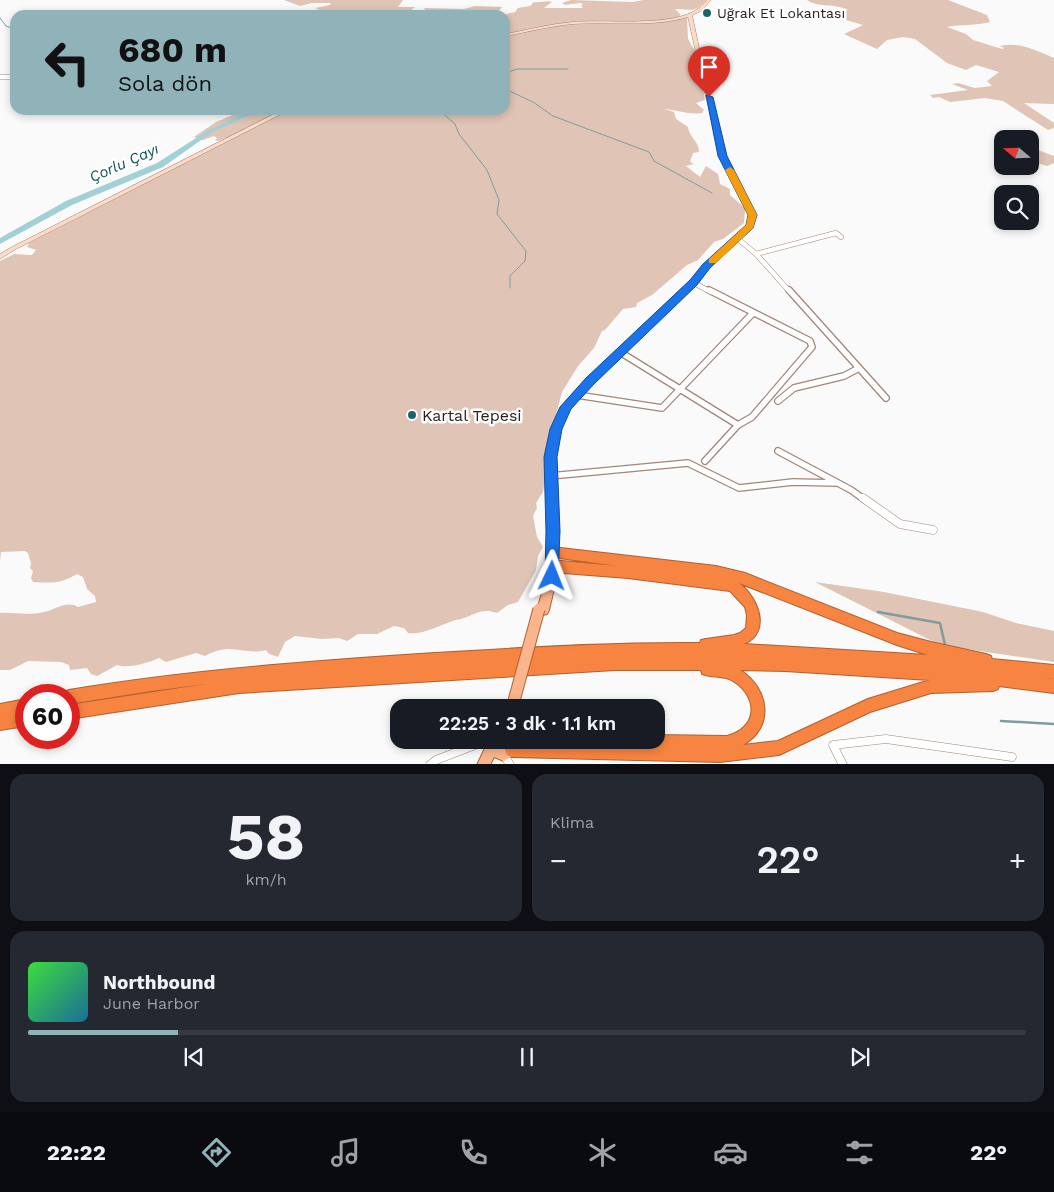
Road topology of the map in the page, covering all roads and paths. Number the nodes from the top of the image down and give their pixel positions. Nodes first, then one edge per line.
1 (709, 0) edge
2 (690, 14) junction
3 (510, 34) edge
4 (276, 115) edge
5 (841, 237) dead end
6 (737, 238) junction
7 (756, 254) junction
8 (0, 257) edge
9 (694, 283) junction
10 (753, 313) junction
11 (620, 352) junction
12 (859, 368) junction
13 (681, 388) junction
14 (576, 396) junction
15 (886, 398) dead end
16 (778, 401) dead end
17 (738, 425) junction
18 (778, 452) dead end
19 (705, 461) dead end
20 (550, 476) junction
21 (837, 483) junction
22 (933, 530) dead end
23 (551, 559) junction
24 (541, 609) junction
25 (668, 656) junction
26 (1021, 668) junction
27 (1054, 672) edge
28 (1024, 683) junction
29 (1054, 686) edge
30 (80, 695) edge
31 (515, 699) edge
32 (520, 699) edge
33 (15, 708) edge
34 (80, 710) edge
35 (0, 711) edge
36 (15, 721) edge
37 (0, 723) edge
38 (665, 742) edge
39 (469, 749) edge
40 (488, 749) edge
41 (494, 749) edge
42 (508, 755) edge
43 (1012, 757) dead end
44 (430, 764) edge
45 (483, 764) edge
46 (843, 764) edge

1 - 2 street
2 - 3 street
2 - 6 street
4 - 8 street
5 - 7 street
6 - 7 street
6 - 9 street
7 - 12 street
9 - 10 street
9 - 11 street
10 - 13 street
10 - 17 street
11 - 13 street
11 - 14 street
12 - 15 street
12 - 16 street
13 - 14 street
13 - 17 street
14 - 20 street
17 - 19 street
18 - 21 street
20 - 21 street
20 - 23 street
21 - 22 street
23 - 24 main road
23 - 25 highway
23 - 26 highway
24 - 31 main road, bridge
24 - 32 main road, bridge
25 - 26 highway
25 - 28 highway
25 - 30 highway
25 - 34 highway
25 - 38 highway
26 - 27 highway
28 - 29 highway
28 - 42 highway
33 - 35 highway
36 - 37 highway
39 - 44 street
40 - 45 main road
41 - 42 main road
43 - 46 street

